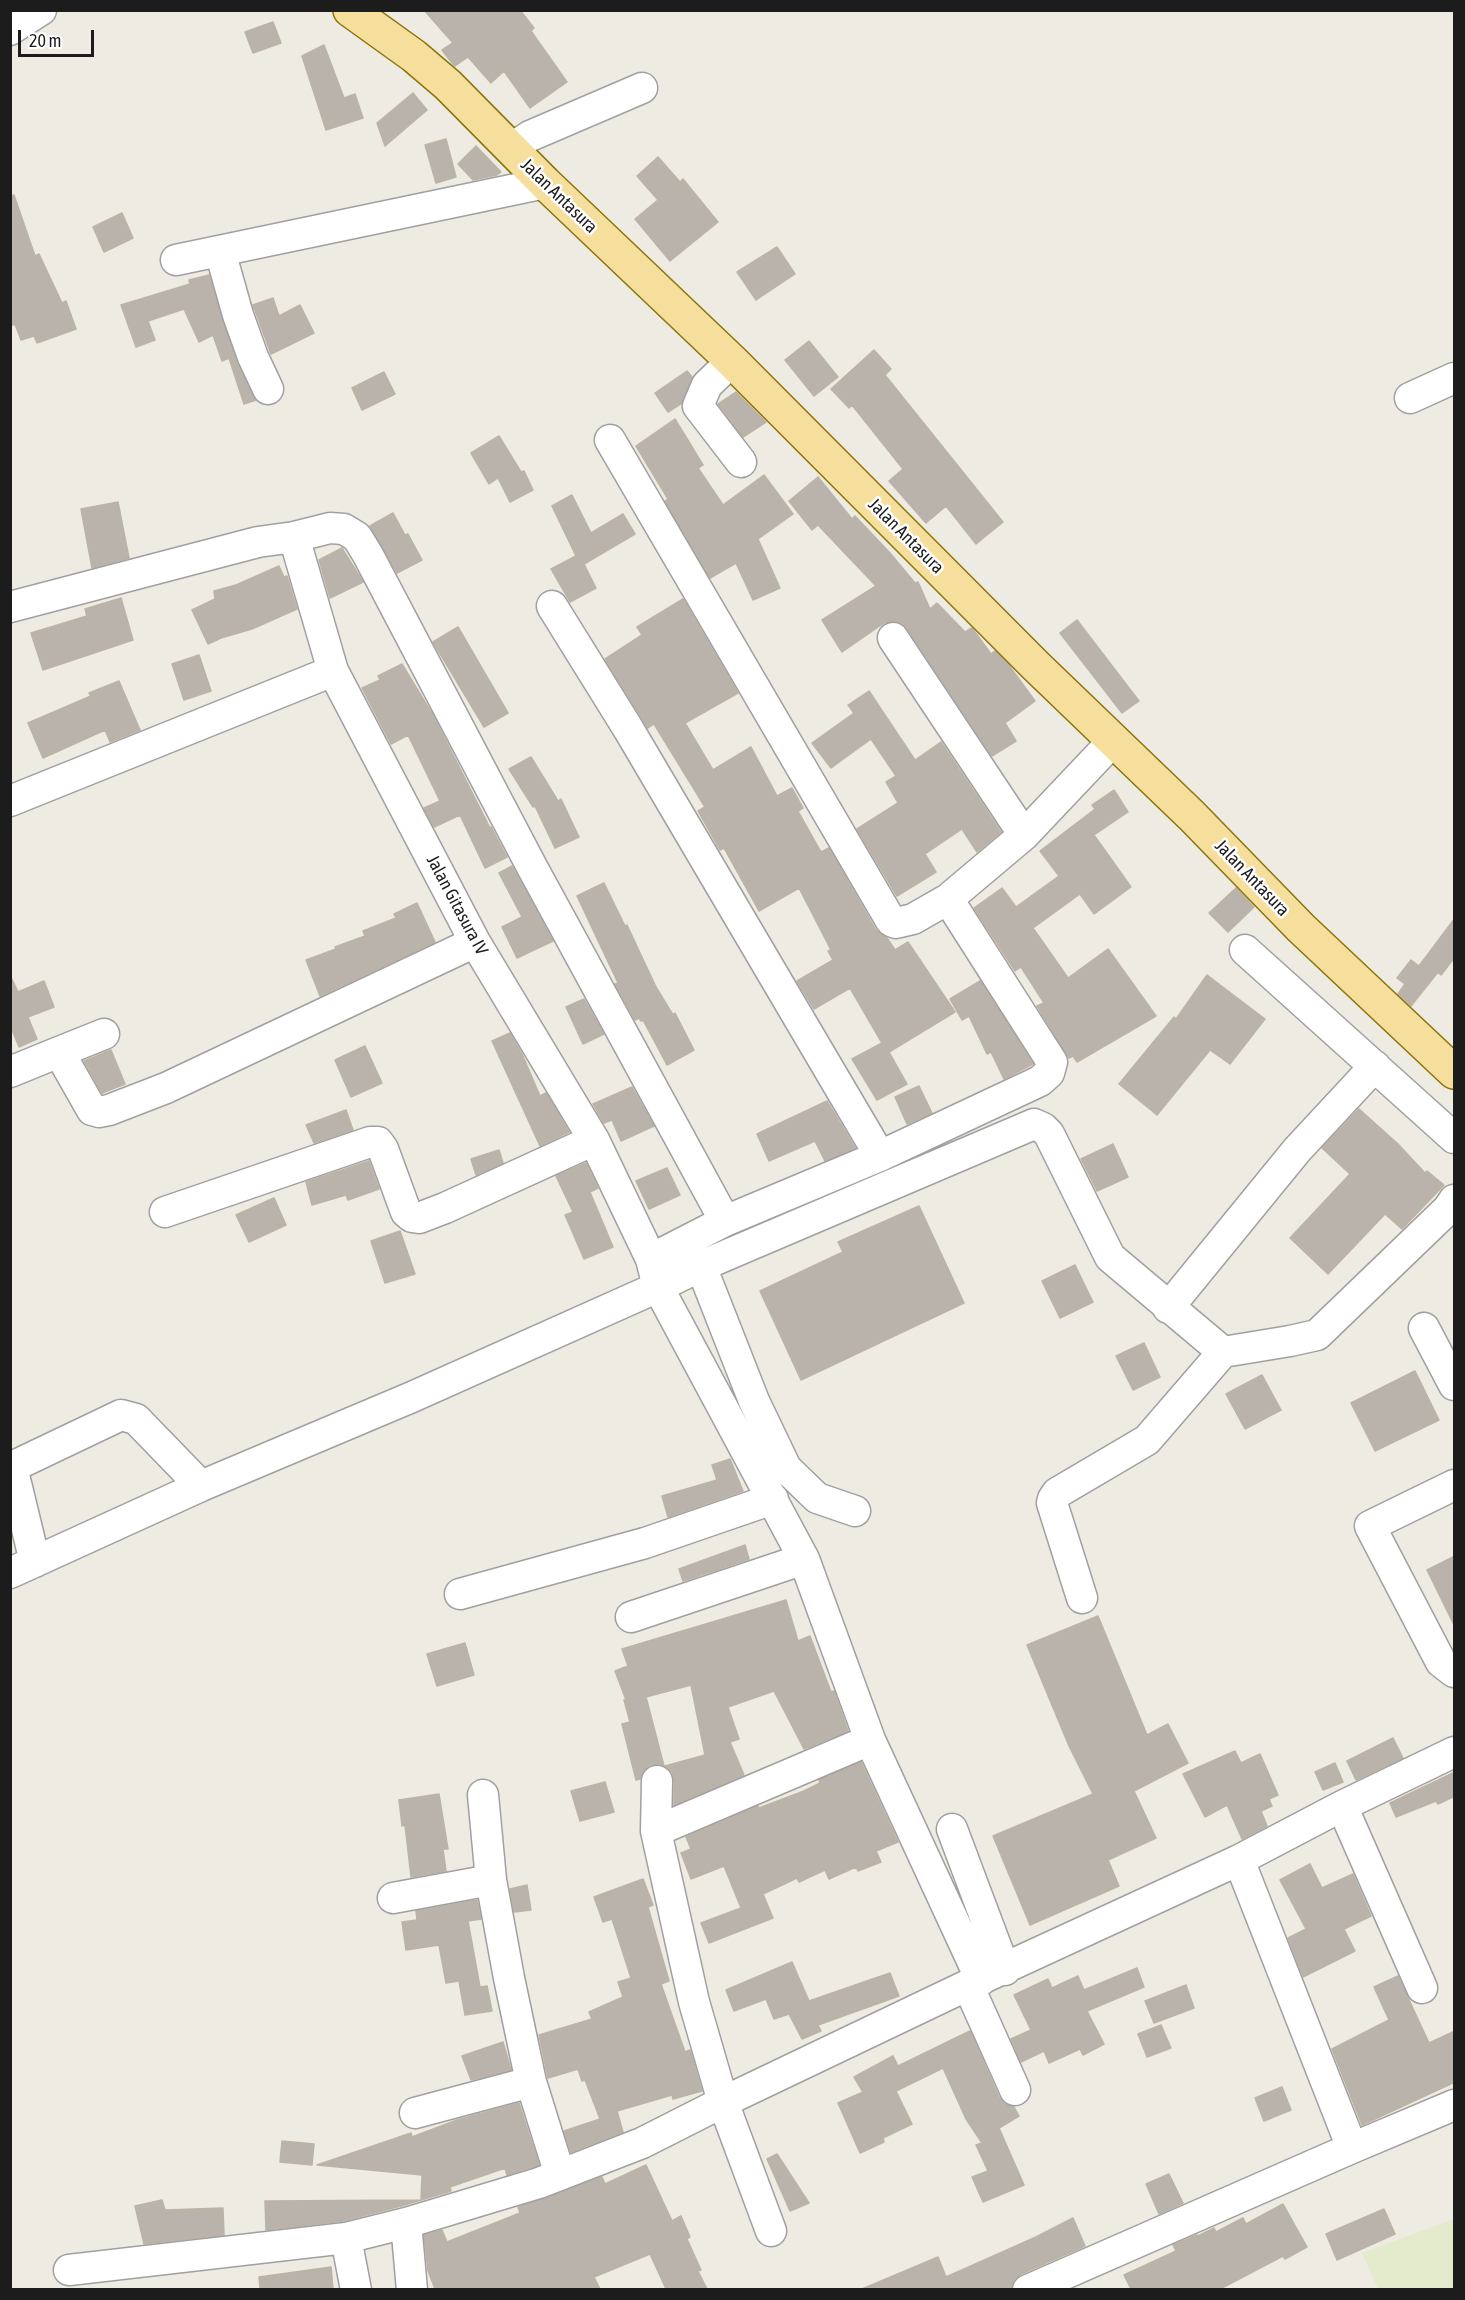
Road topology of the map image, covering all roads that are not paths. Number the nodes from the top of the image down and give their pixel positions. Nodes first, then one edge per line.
1 (41, 10) edge
2 (350, 10) edge
3 (11, 29) edge
4 (642, 88) dead end
5 (510, 148) junction
6 (545, 183) junction
7 (220, 251) junction
8 (176, 260) dead end
9 (732, 361) junction
10 (1455, 378) edge
11 (268, 389) dead end
12 (1410, 398) dead end
13 (610, 440) dead end
14 (741, 462) dead end
15 (294, 537) junction
16 (552, 606) dead end
17 (10, 607) edge
18 (893, 638) dead end
19 (333, 671) junction
20 (1113, 741) junction
21 (10, 801) edge
22 (1024, 835) junction
23 (948, 899) junction
24 (475, 942) junction
25 (1245, 950) dead end
26 (104, 1034) dead end
27 (59, 1052) junction
28 (1375, 1066) junction
29 (10, 1072) edge
30 (1455, 1072) edge
31 (1455, 1138) edge
32 (594, 1140) junction
33 (880, 1156) junction
34 (1455, 1200) edge
35 (165, 1212) dead end
36 (725, 1221) junction
37 (701, 1266) junction
38 (654, 1273) junction
39 (1168, 1308) junction
40 (1424, 1328) dead end
41 (1223, 1352) junction
42 (1455, 1385) edge
43 (1455, 1485) edge
44 (201, 1486) junction
45 (773, 1499) junction
46 (855, 1511) dead end
47 (804, 1559) junction
48 (23, 1568) edge
49 (460, 1594) dead end
50 (1082, 1598) dead end
51 (631, 1617) dead end
52 (1455, 1672) edge
53 (870, 1740) junction
54 (1455, 1752) edge
55 (657, 1781) dead end
56 (483, 1795) dead end
57 (1342, 1806) junction
58 (952, 1829) dead end
59 (656, 1831) junction
60 (1239, 1860) junction
61 (491, 1880) junction
62 (393, 1898) dead end
63 (985, 1978) junction
64 (1422, 1988) dead end
65 (531, 2082) junction
66 (1015, 2090) dead end
67 (723, 2102) junction
68 (1455, 2105) edge
69 (415, 2112) dead end
70 (1352, 2148) junction
71 (560, 2175) junction
72 (406, 2223) junction
73 (771, 2231) dead end
74 (346, 2238) junction
75 (69, 2270) dead end
76 (356, 2289) edge
77 (412, 2289) edge
78 (1028, 2289) edge

1 - 3 street
2 - 5 main road, Jalan Antasura
4 - 5 street
5 - 6 main road, Jalan Antasura
6 - 7 street
6 - 9 main road, Jalan Antasura
7 - 8 street
7 - 11 street
9 - 14 street
9 - 20 main road, Jalan Antasura
10 - 12 street
13 - 23 street
15 - 17 street
15 - 19 street, Jalan Gitasura IV
15 - 36 street
16 - 33 street
18 - 22 street
19 - 21 street
19 - 24 street, Jalan Gitasura IV
20 - 22 street
20 - 30 main road, Jalan Antasura
22 - 23 street
23 - 33 street
24 - 27 street
24 - 32 street, Jalan Gitasura IV
25 - 28 street
26 - 27 street
27 - 29 street
28 - 31 street
28 - 39 street
32 - 35 street
32 - 38 street, Jalan Gitasura IV
33 - 36 street
34 - 41 street
36 - 38 street
37 - 38 street
37 - 39 street
37 - 46 street
38 - 44 street
38 - 45 street, Jalan Gitasura IV
39 - 41 street
40 - 42 street
41 - 50 street
43 - 52 street
44 - 48 street
44 - 48 street
45 - 47 street, Jalan Gitasura IV
45 - 49 street
47 - 51 street
47 - 53 street, Jalan Gitasura IV
53 - 59 street
53 - 63 street, Jalan Gitasura IV
54 - 57 street
55 - 59 street
56 - 61 street
57 - 60 street
57 - 64 street
58 - 63 street
59 - 67 street
60 - 63 street
60 - 70 street
61 - 62 street
61 - 65 street
63 - 66 street
63 - 67 street
65 - 69 street
65 - 71 street
67 - 71 street
67 - 73 street
68 - 70 street
70 - 78 street
71 - 72 street
72 - 74 street
72 - 77 street
74 - 75 street
74 - 76 street

